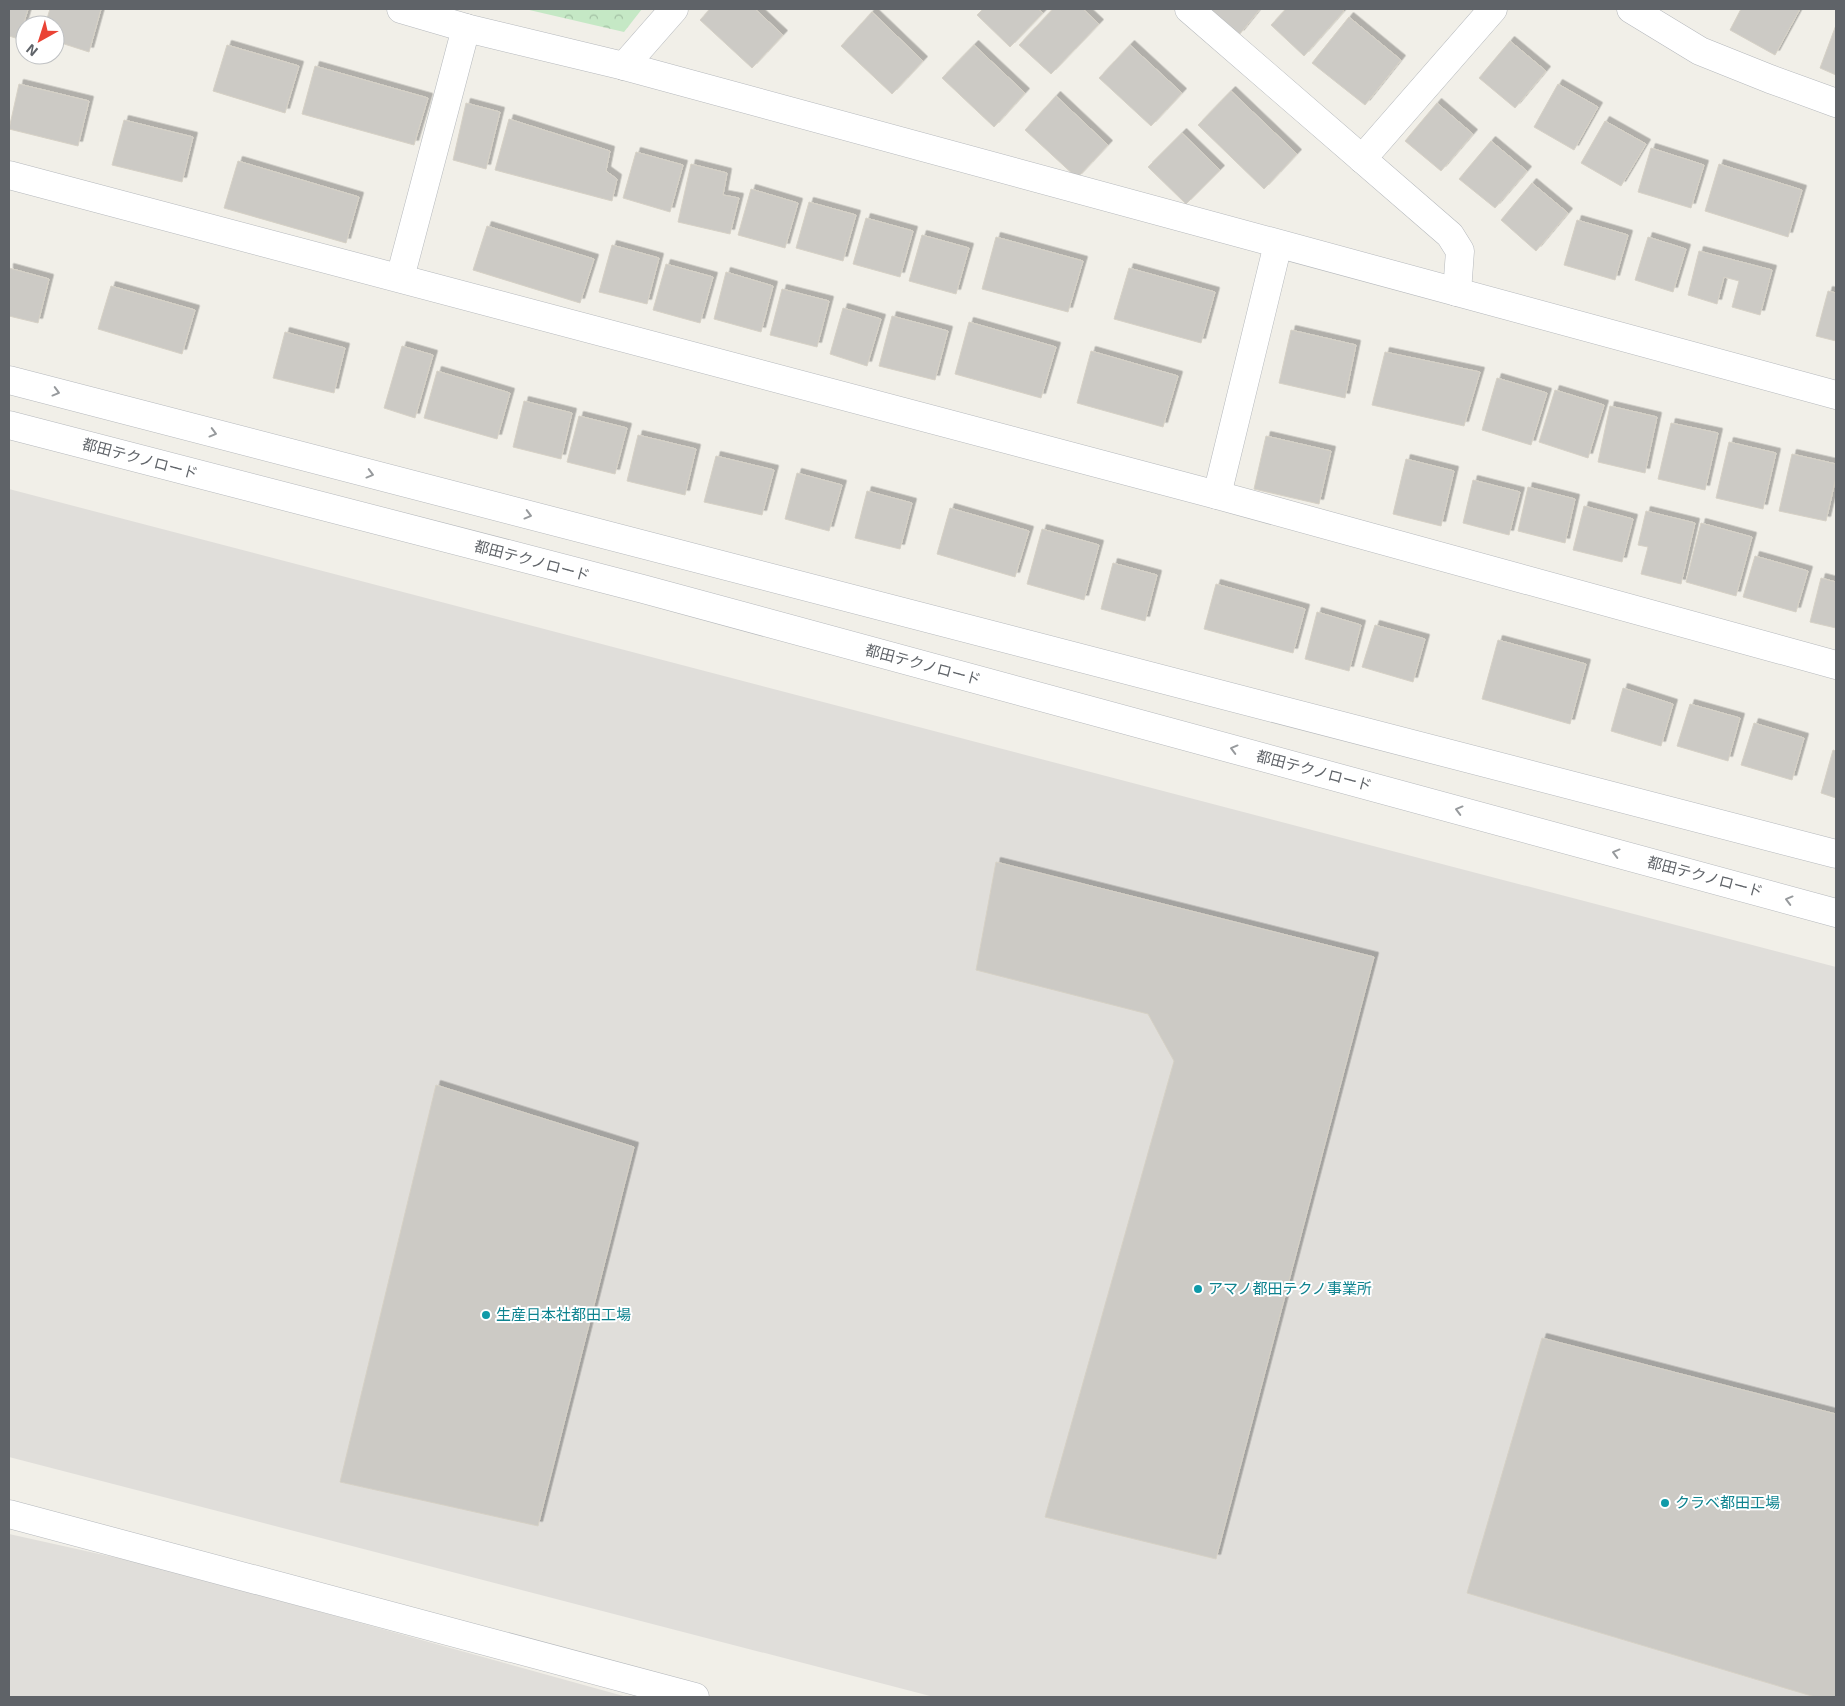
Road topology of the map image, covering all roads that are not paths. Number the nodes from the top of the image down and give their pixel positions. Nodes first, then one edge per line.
1 (401, 9) edge
2 (674, 9) edge
3 (1189, 9) edge
4 (1493, 9) edge
5 (1631, 9) edge
6 (466, 28) junction
7 (624, 66) junction
8 (1836, 103) edge
9 (1362, 159) junction
10 (9, 175) edge
11 (1278, 244) junction
12 (400, 278) junction
13 (1457, 292) junction
14 (9, 380) edge
15 (1836, 395) edge
16 (9, 425) edge
17 (1217, 495) junction
18 (1836, 665) edge
19 (1836, 854) edge
20 (1836, 913) edge
21 (9, 1514) edge
22 (694, 1697) edge

1 - 6 street
2 - 7 street
3 - 9 street
4 - 9 street
5 - 8 street
6 - 7 street
6 - 12 street
7 - 11 street
9 - 13 street
10 - 12 street
11 - 13 street
11 - 17 street
12 - 17 street
13 - 15 street
14 -> 19 street
20 -> 16 street, 都田テクノロード
17 - 18 street
21 - 22 street

